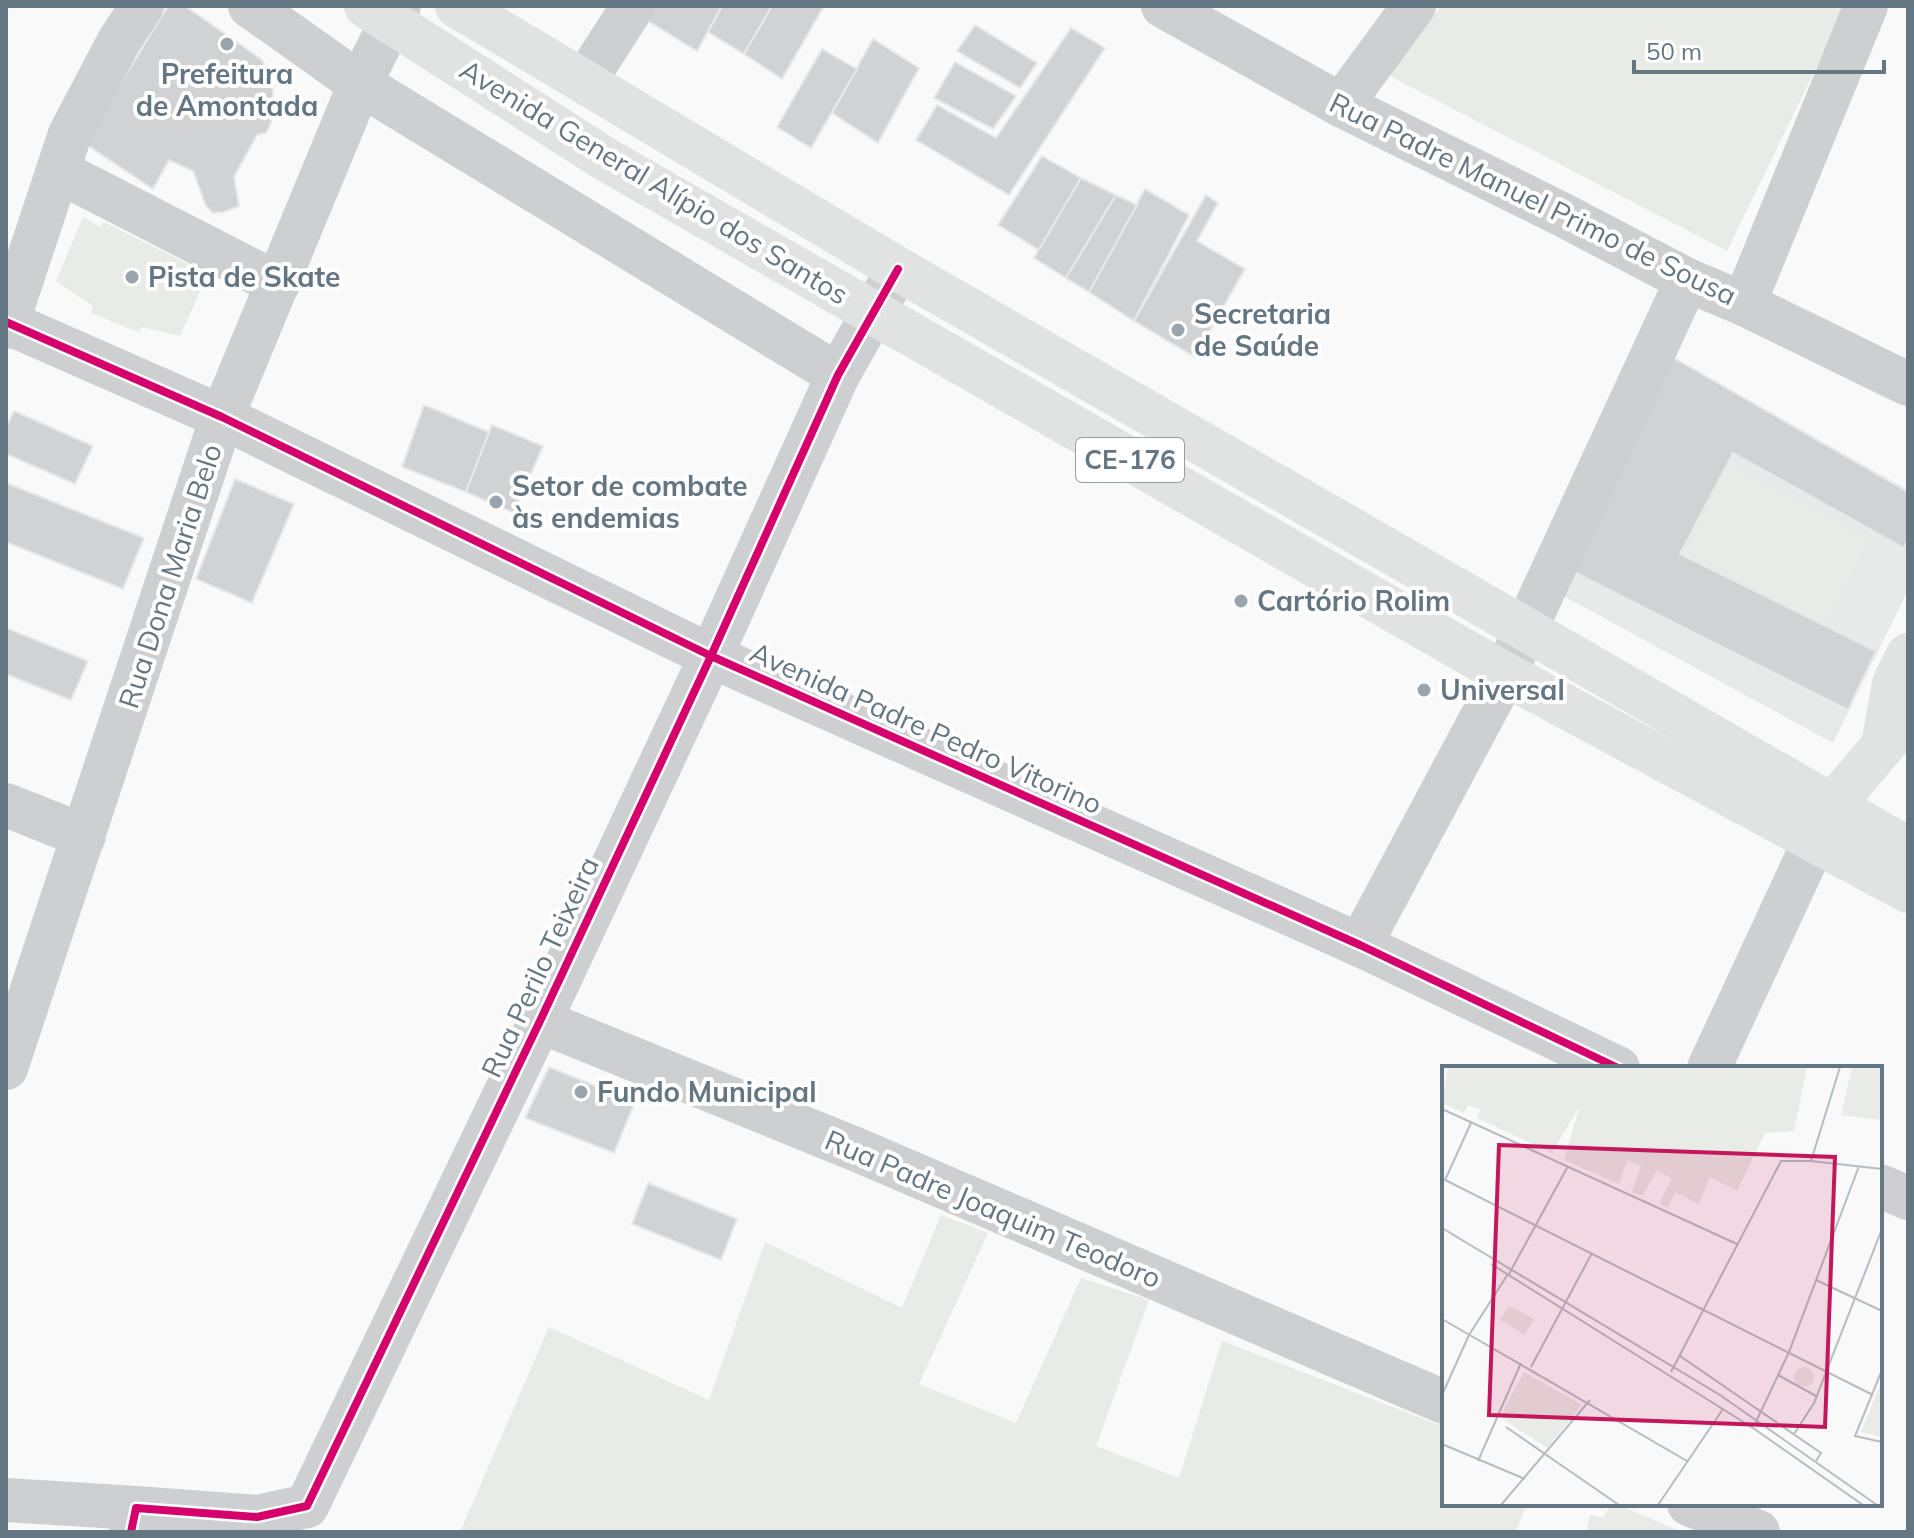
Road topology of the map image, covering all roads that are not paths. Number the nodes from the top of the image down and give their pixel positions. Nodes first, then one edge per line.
1 (142, 6) edge
2 (250, 6) edge
3 (457, 6) edge
4 (633, 6) edge
5 (1163, 6) edge
6 (1414, 6) edge
7 (1866, 6) edge
8 (385, 11) edge
9 (585, 81) junction
10 (360, 84) junction
11 (1341, 105) junction
12 (58, 171) junction
13 (898, 269) junction
14 (1687, 280) junction
15 (278, 284) junction
16 (1744, 304) junction
17 (873, 313) junction
18 (6, 324) edge
19 (838, 375) junction
20 (1908, 384) edge
21 (222, 417) junction
22 (1526, 631) junction
23 (1908, 655) edge
24 (711, 656) junction
25 (1505, 674) junction
26 (1896, 731) edge
27 (6, 805) edge
28 (1824, 823) junction
29 (84, 836) junction
30 (1908, 849) edge
31 (1908, 891) edge
32 (1360, 945) junction
33 (540, 1021) junction
34 (1614, 1066) edge
35 (1710, 1066) edge
36 (6, 1068) edge
37 (1882, 1187) edge
38 (1908, 1198) edge
39 (1442, 1401) edge
40 (6, 1500) edge
41 (1694, 1506) edge
42 (134, 1520) edge
43 (1758, 1532) edge

1 - 12 street
2 - 10 street
3 - 9 main road, Avenida General Alípio dos Santos / CE-176
4 - 9 street
5 - 11 street, Rua Padre Manuel Primo de Sousa
6 - 11 street
7 - 16 street
8 - 10 street, Rua Dona Maria Belo
8 - 17 main road, Avenida General Alípio dos Santos / CE-176
9 - 13 main road, Avenida General Alípio dos Santos / CE-176
10 - 15 street, Rua Dona Maria Belo
10 - 19 street
11 - 14 street, Rua Padre Manuel Primo de Sousa
12 - 15 street
12 - 18 street
13 - 17 street, Rua Perilo Teixeira
13 - 22 main road, Avenida General Alípio dos Santos / CE-176
14 - 16 street, Rua Padre Manuel Primo de Sousa
14 - 22 street
15 - 21 street, Rua Dona Maria Belo
16 - 20 street, Rua Padre Manuel Primo de Sousa
17 - 19 street, Rua Perilo Teixeira
17 - 25 main road, Avenida General Alípio dos Santos / CE-176
18 - 21 street, Avenida Padre Pedro Vitorino
19 - 24 street, Rua Perilo Teixeira
21 - 24 street, Avenida Padre Pedro Vitorino
21 - 29 street, Rua Dona Maria Belo
22 - 25 street
22 - 28 main road, Avenida General Alípio dos Santos / CE-176
23 - 26 main road
24 - 32 street, Avenida Padre Pedro Vitorino
24 - 33 street, Rua Perilo Teixeira
25 - 28 main road, Avenida General Alípio dos Santos / CE-176
25 - 32 street
26 - 28 main road
27 - 29 street
28 - 30 main road, Avenida General Alípio dos Santos / CE-176
28 - 31 main road, Avenida General Alípio dos Santos / CE-176
28 - 35 street
29 - 36 street, Rua Dona Maria Belo
32 - 34 street, Avenida Padre Pedro Vitorino
33 - 39 street, Rua Padre Joaquim Teodoro
33 - 42 street, Rua Perilo Teixeira
37 - 38 street
40 - 42 street
41 - 43 street

